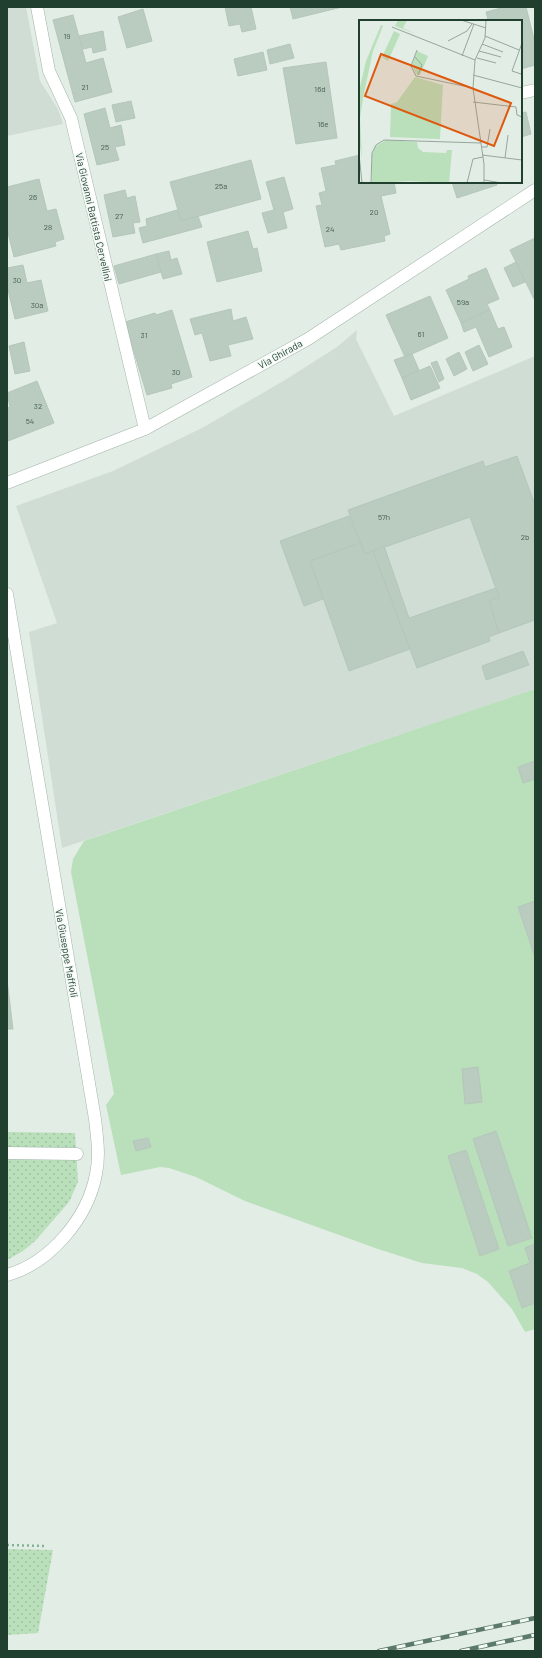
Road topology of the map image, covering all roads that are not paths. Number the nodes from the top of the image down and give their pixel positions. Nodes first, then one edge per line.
1 (37, 7) edge
2 (535, 90) edge
3 (522, 93) edge
4 (535, 190) edge
5 (145, 429) junction
6 (7, 484) edge
7 (7, 594) edge
8 (7, 1153) edge
9 (77, 1154) dead end
10 (7, 1276) edge

1 - 5 street, Via Giovanni Battista Cervellini
2 - 3 street
4 - 5 street, Via Ghirada
5 - 6 street, Via Ghirada
7 - 10 street, Via Giuseppe Maffioli
8 - 9 street

